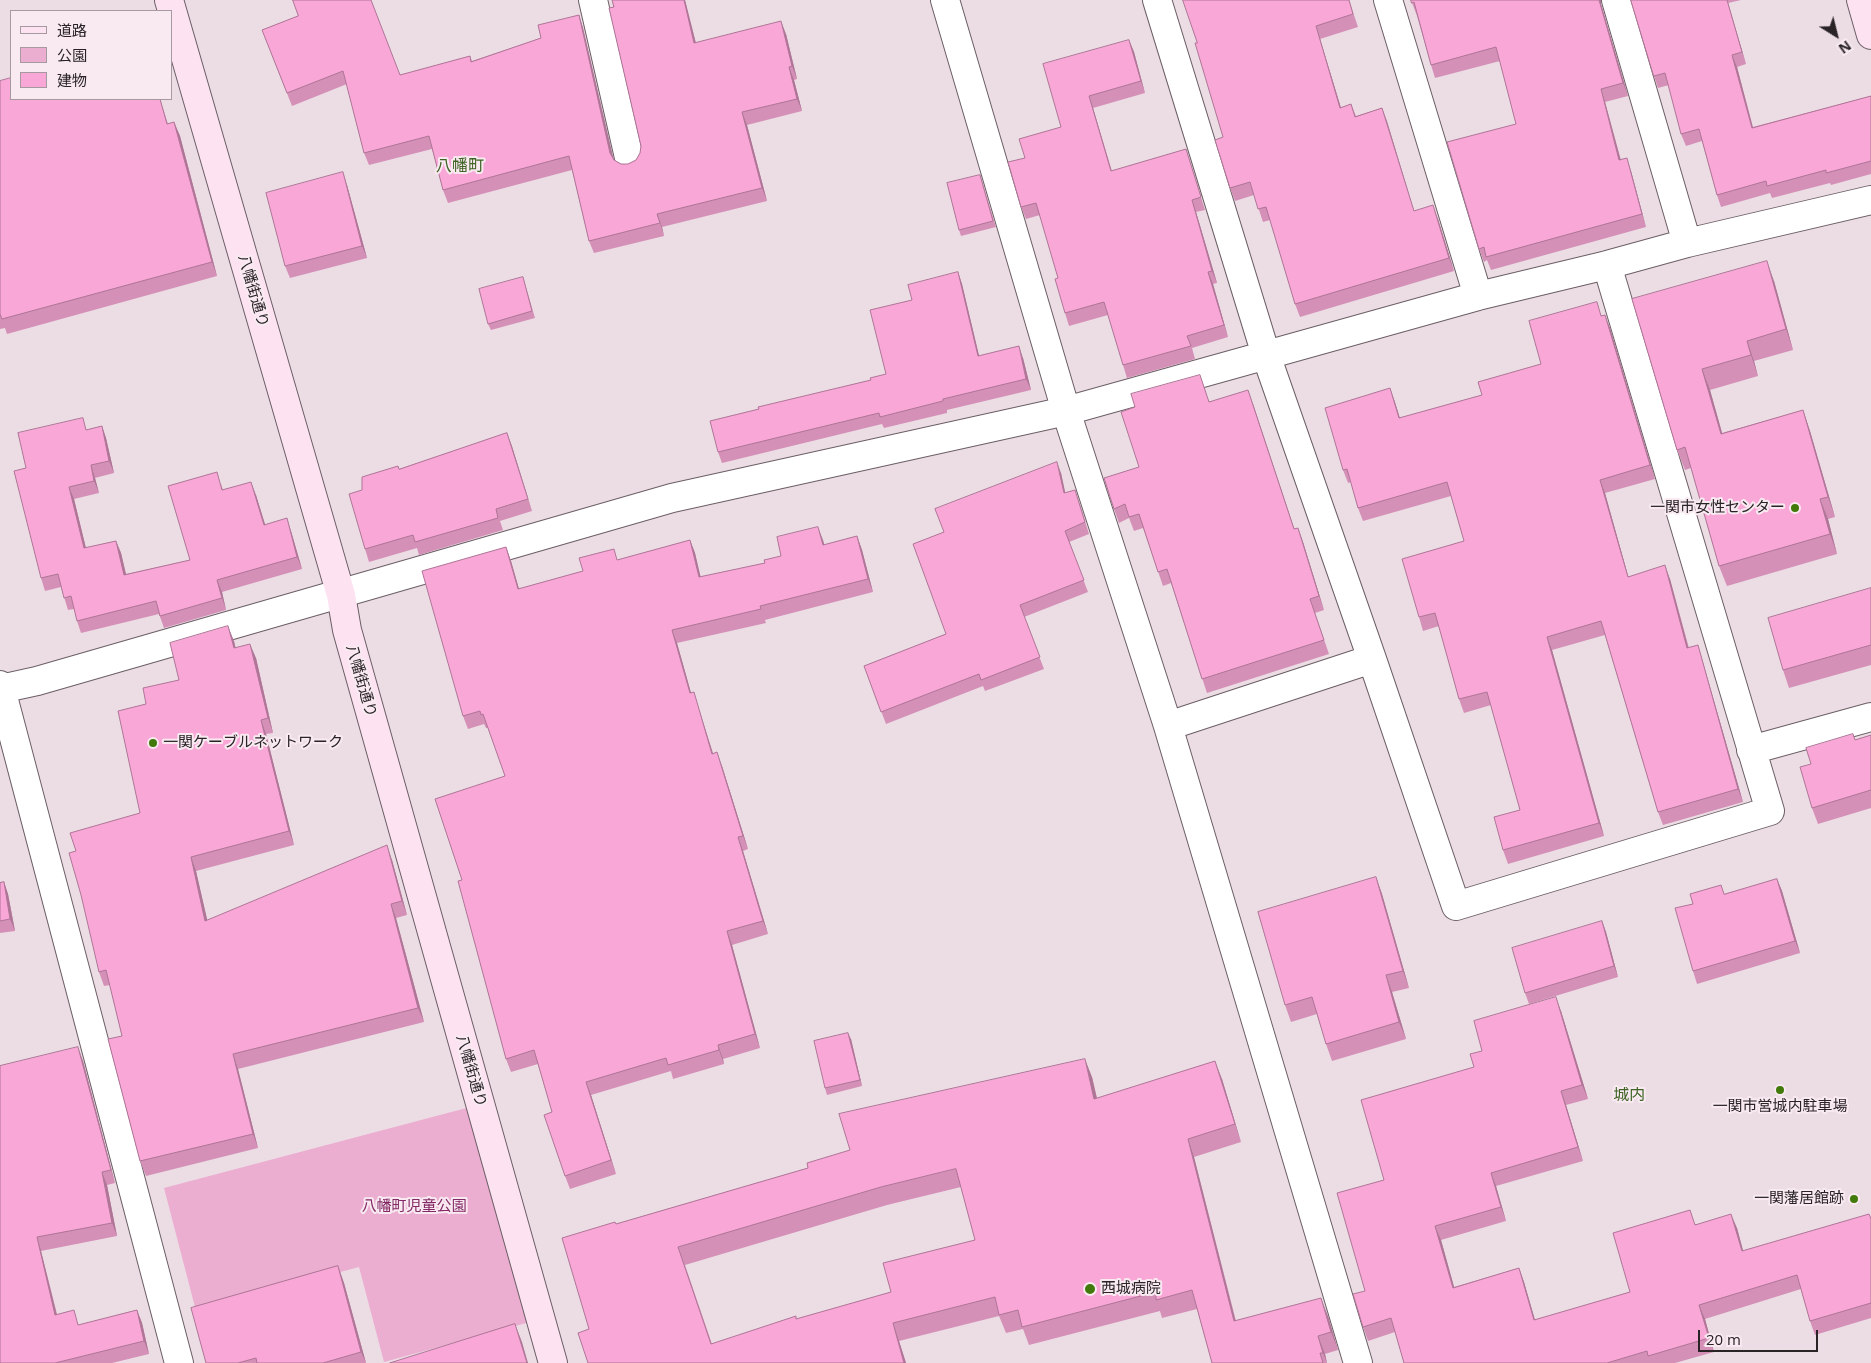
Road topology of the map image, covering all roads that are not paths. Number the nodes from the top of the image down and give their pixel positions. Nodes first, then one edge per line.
1 (593, 0) edge
2 (945, 0) edge
3 (1157, 0) edge
4 (1388, 0) edge
5 (1616, 0) edge
6 (1861, 0) edge
7 (172, 10) edge
8 (1871, 36) edge
9 (630, 162) edge
10 (1871, 200) edge
11 (1687, 243) junction
12 (1607, 265) junction
13 (1478, 296) junction
14 (1266, 355) junction
15 (1066, 411) junction
16 (341, 595) junction
17 (1372, 659) junction
18 (0, 688) edge
19 (1871, 717) edge
20 (1168, 726) junction
21 (1752, 750) junction
22 (179, 1363) edge
23 (553, 1363) edge
24 (1358, 1363) edge

1 - 9 street
2 - 15 street
3 - 14 street
4 - 13 street
5 - 11 street
6 - 8 street
7 - 16 street, 八幡街通り
10 - 11 street
11 - 12 street
12 - 13 street
12 - 21 street
13 - 14 street
14 - 15 street
14 - 17 street
15 - 16 street
15 - 20 street
16 - 18 street
16 - 23 street, 八幡街通り
17 - 20 street
17 - 21 street
18 - 22 street
19 - 21 street
20 - 24 street

